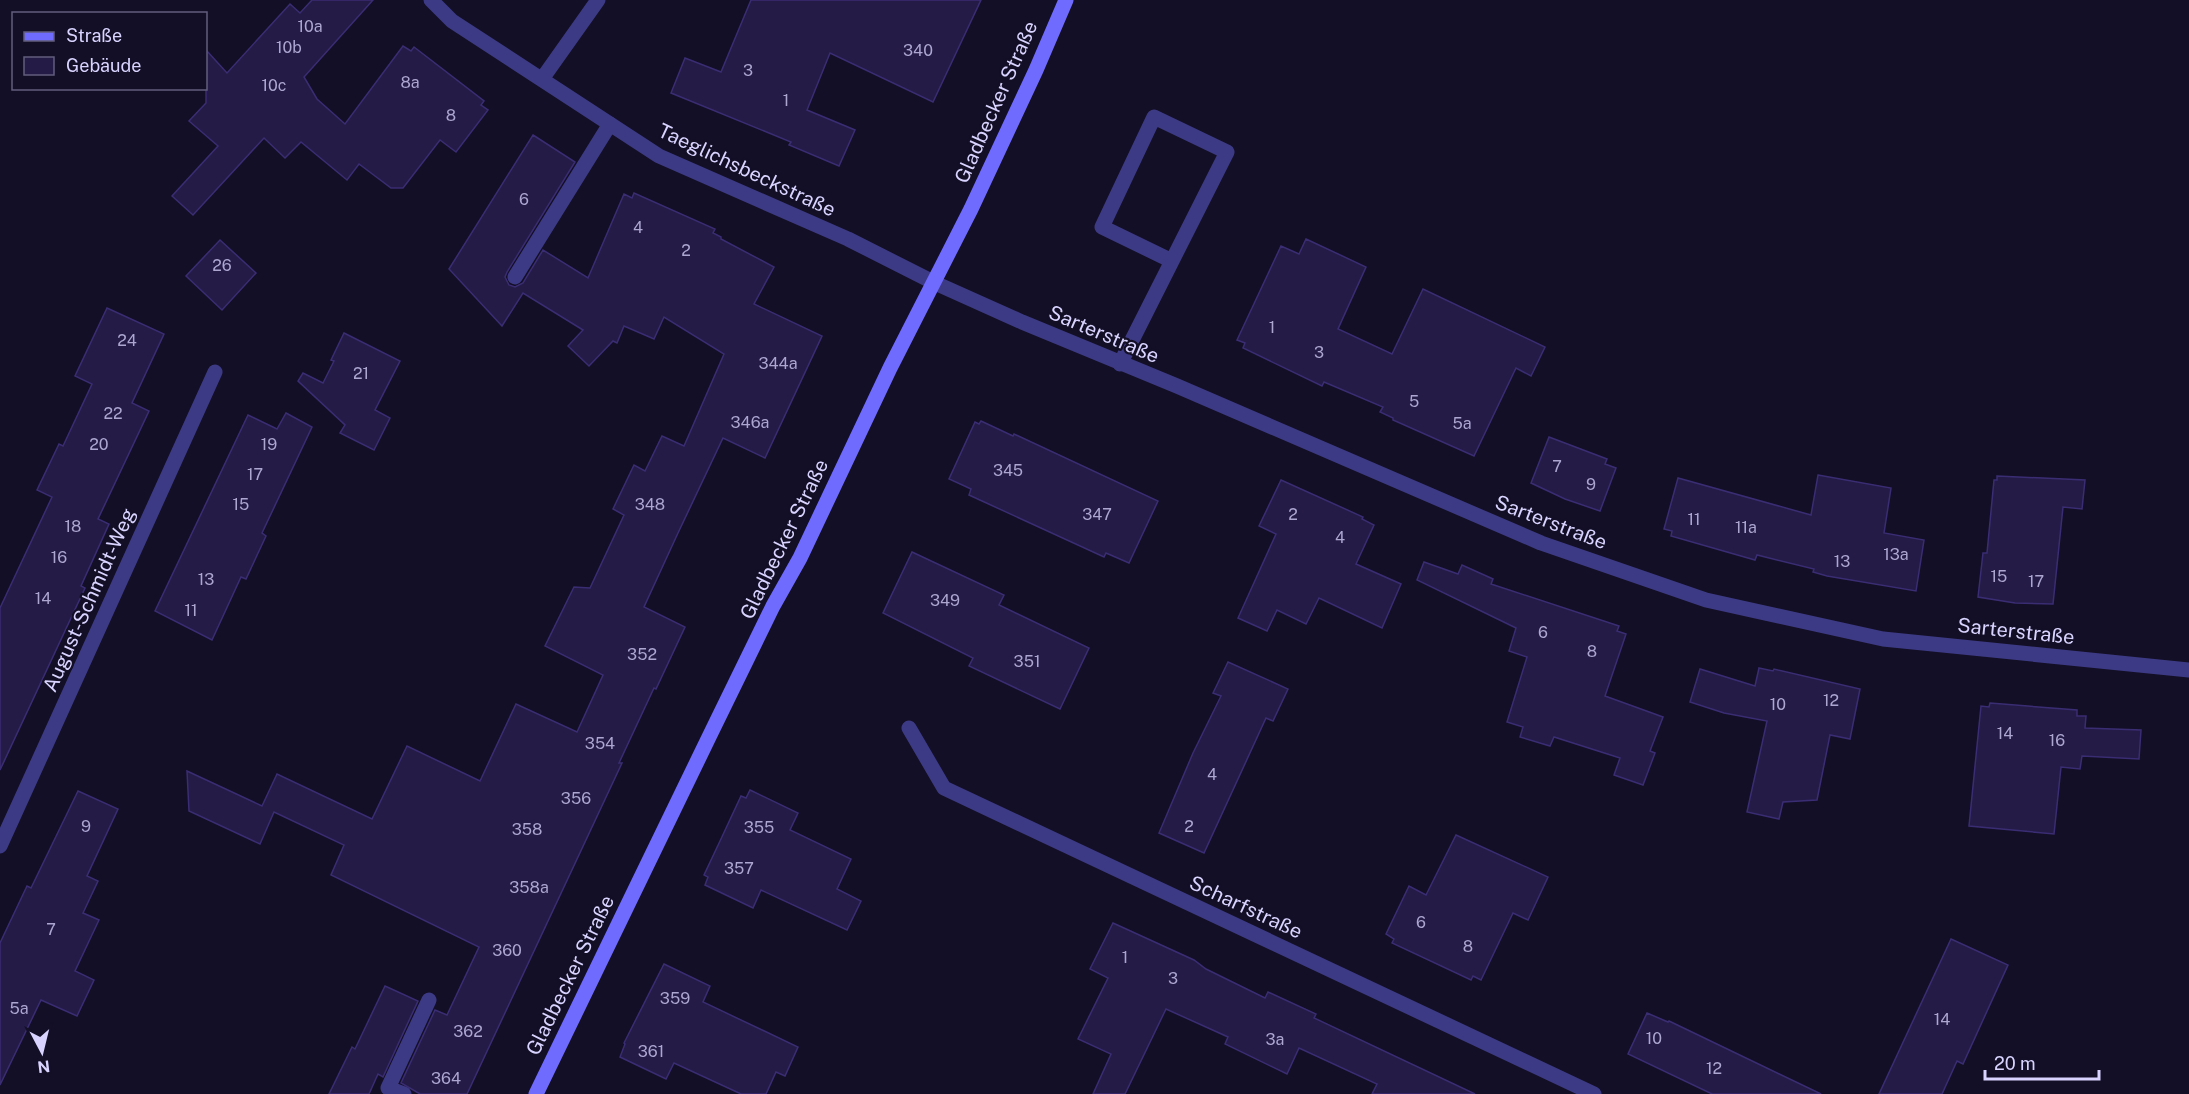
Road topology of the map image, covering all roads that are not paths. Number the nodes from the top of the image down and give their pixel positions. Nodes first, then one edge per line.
1 (430, 0) edge
2 (598, 0) edge
3 (1066, 0) edge
4 (542, 79) junction
5 (610, 124) junction
6 (1172, 261) junction
7 (515, 277) dead end
8 (935, 283) junction
9 (1120, 364) junction
10 (215, 372) dead end
11 (2189, 670) edge
12 (909, 728) dead end
13 (0, 846) edge
14 (429, 1000) dead end
15 (404, 1094) edge
16 (536, 1094) edge
17 (1594, 1094) edge

1 - 4 street, Taeglichsbeckstraße
2 - 4 street
3 - 8 main road, Gladbecker Straße
4 - 5 street, Taeglichsbeckstraße
5 - 7 street
5 - 8 street, Taeglichsbeckstraße
6 - 6 street
6 - 9 street
8 - 9 street, Sarterstraße
8 - 16 main road, Gladbecker Straße
9 - 11 street, Sarterstraße
10 - 13 street, August-Schmidt-Weg
12 - 17 street, Scharfstraße
14 - 15 street

